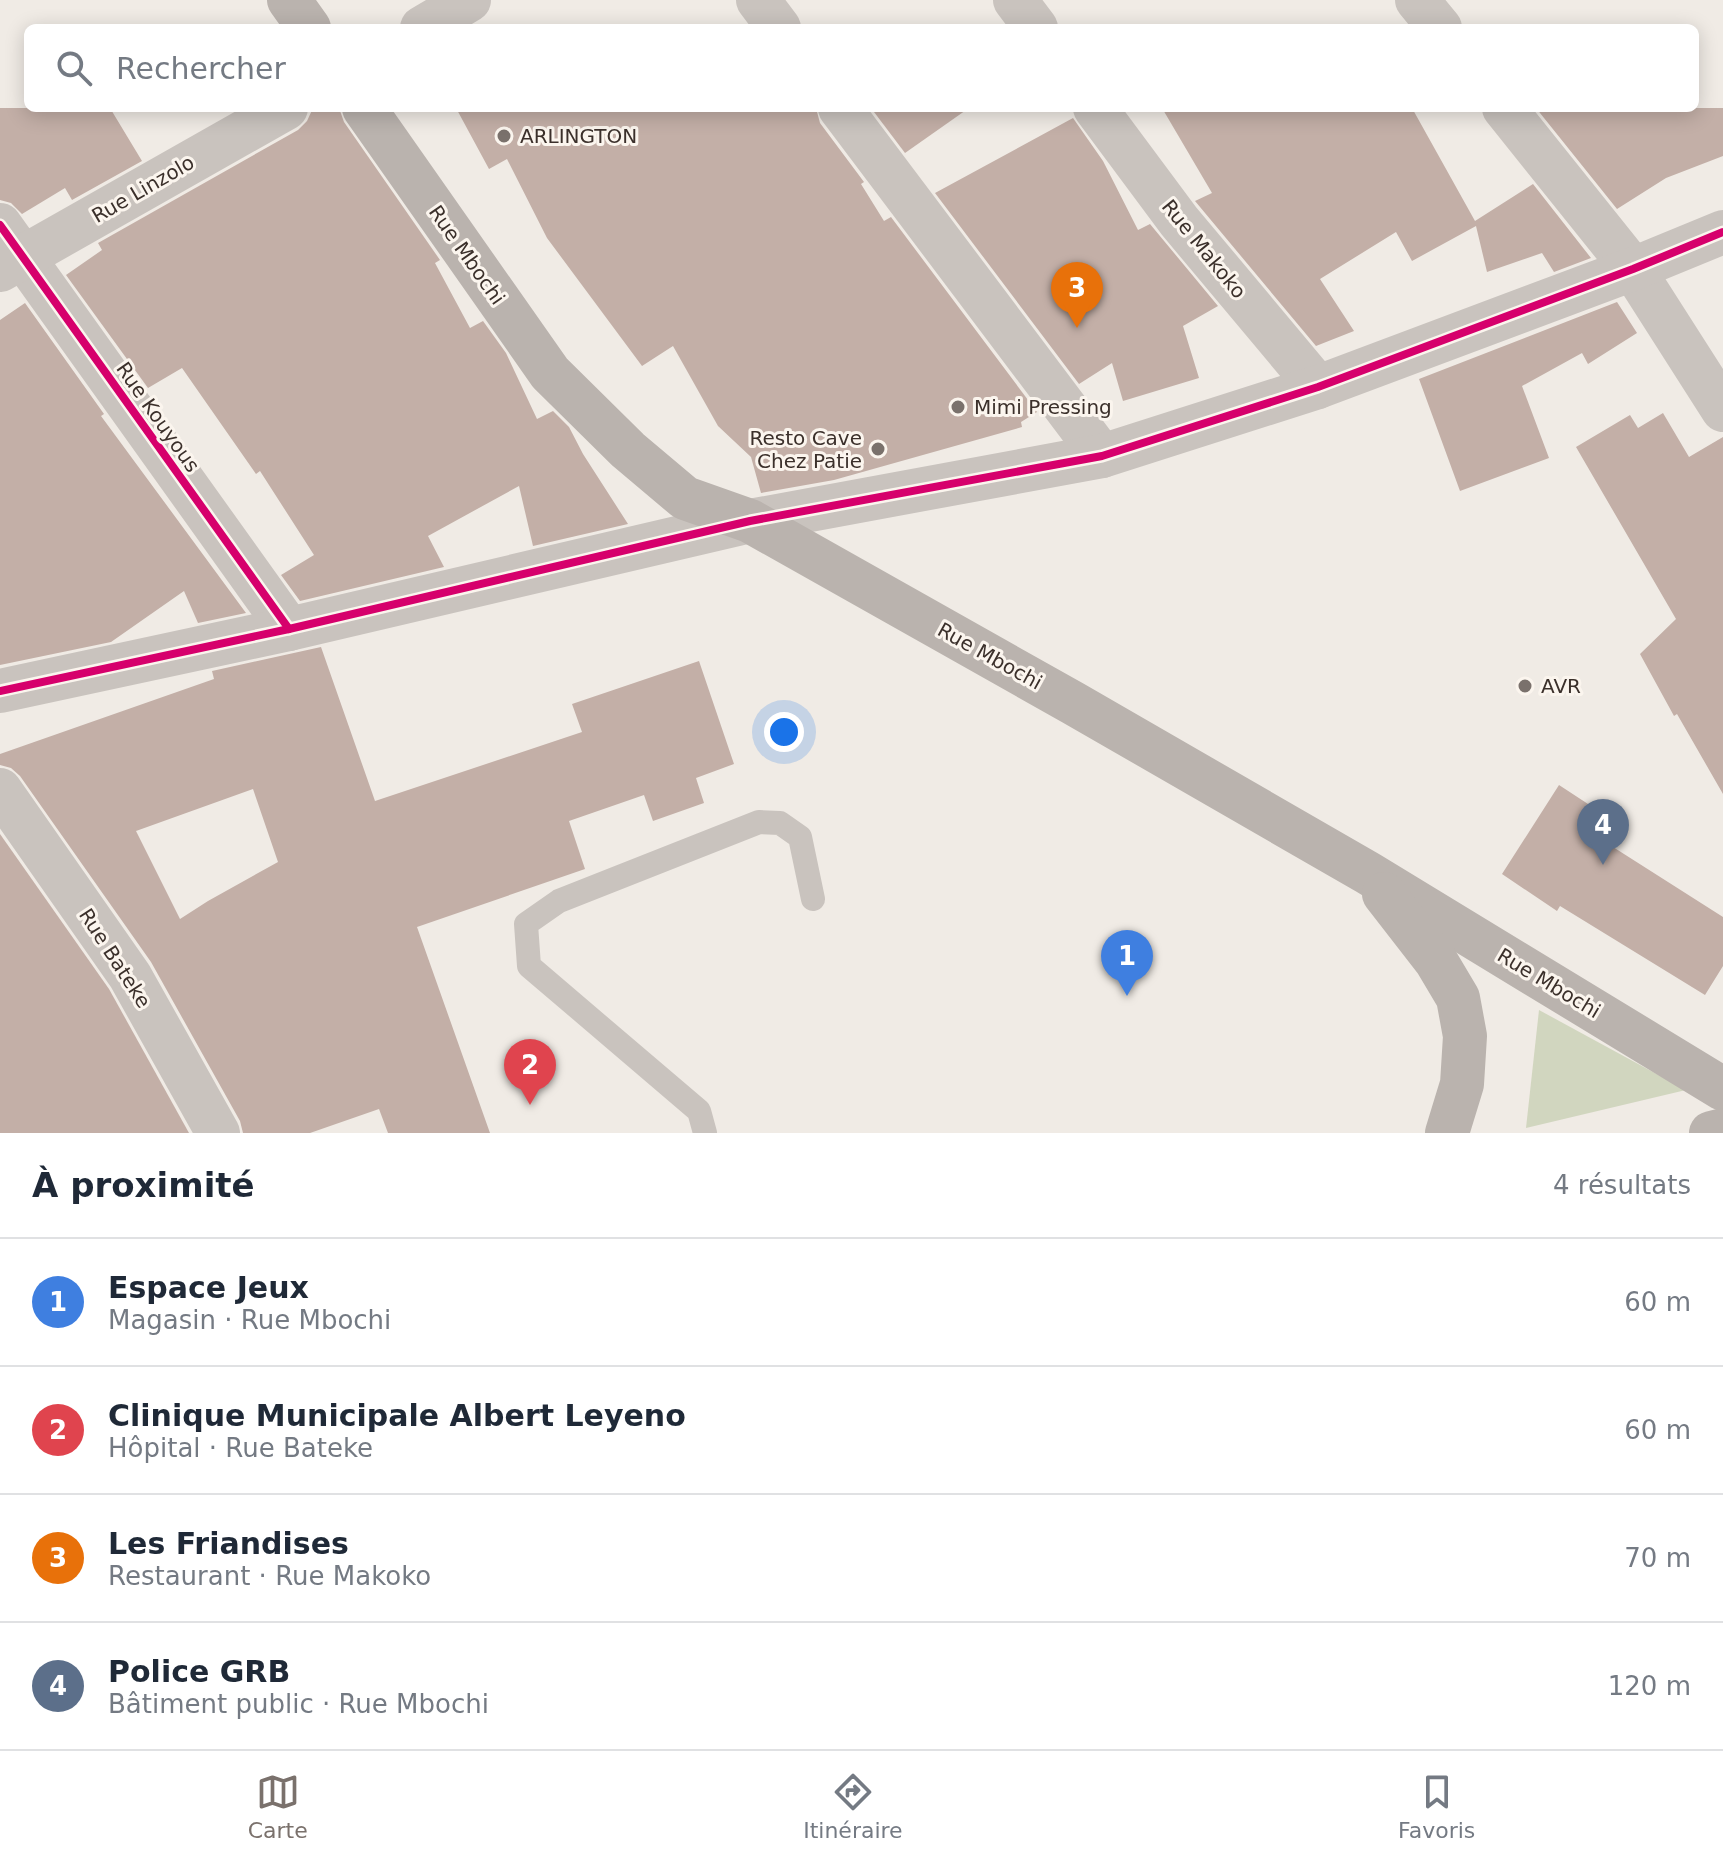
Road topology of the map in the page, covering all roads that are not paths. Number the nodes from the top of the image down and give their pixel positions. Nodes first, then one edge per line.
1 (289, 0) edge
2 (469, 0) edge
3 (758, 0) edge
4 (1015, 0) edge
5 (1417, 0) edge
6 (306, 24) edge
7 (429, 24) edge
8 (776, 24) edge
9 (1033, 24) edge
10 (1437, 24) edge
11 (278, 112) edge
12 (367, 112) edge
13 (843, 112) edge
14 (1098, 112) edge
15 (1507, 112) edge
16 (1723, 232) edge
17 (8, 251) edge
18 (1633, 269) junction
19 (1318, 387) junction
20 (1723, 410) edge
21 (1102, 456) junction
22 (750, 521) junction
23 (289, 629) junction
24 (0, 691) edge
25 (0, 790) edge
26 (1368, 873) junction
27 (813, 899) dead end
28 (1723, 1089) edge
29 (1723, 1130) edge
30 (218, 1133) edge
31 (705, 1133) edge
32 (1447, 1133) edge
33 (1711, 1133) edge

1 - 6 main road
2 - 7 street
3 - 8 street
4 - 9 street
5 - 10 street
11 - 17 street, Rue Linzolo
12 - 22 main road, Rue Mbochi
13 - 21 street
14 - 19 street, Rue Makoko
15 - 18 street
16 - 18 street
17 - 23 street, Rue Kouyous
18 - 19 street
18 - 20 street
19 - 21 street
21 - 22 street
22 - 23 street
22 - 26 main road, Rue Mbochi
23 - 24 street
25 - 30 street, Rue Bateke
26 - 28 main road, Rue Mbochi
26 - 32 main road
27 - 31 lane
29 - 33 main road

